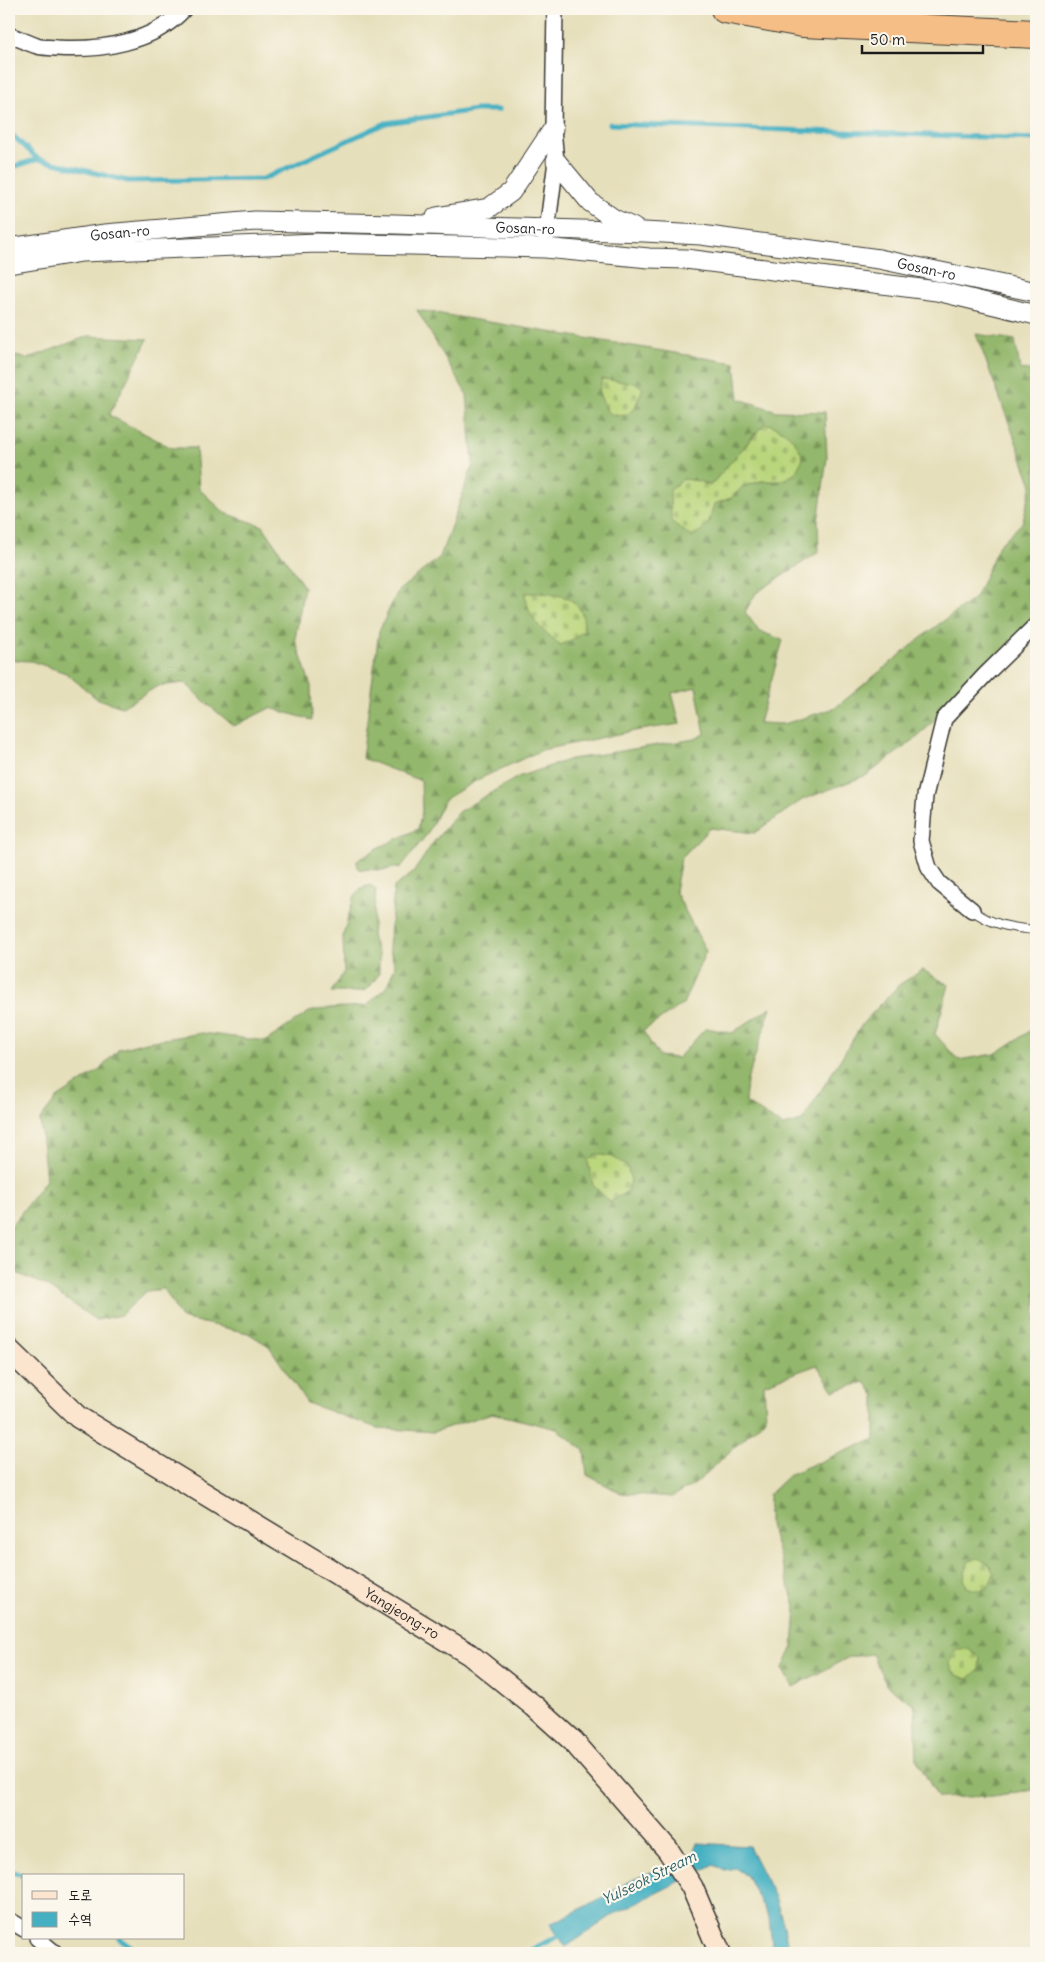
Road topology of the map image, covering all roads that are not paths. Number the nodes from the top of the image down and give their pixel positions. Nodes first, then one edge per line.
1 (184, 9) edge
2 (555, 9) edge
3 (725, 9) edge
4 (1036, 34) edge
5 (9, 35) edge
6 (553, 129) junction
7 (556, 161) junction
8 (395, 224) junction
9 (548, 229) junction
10 (644, 232) junction
11 (9, 248) edge
12 (545, 248) junction
13 (9, 264) edge
14 (1036, 292) edge
15 (1036, 315) edge
16 (1036, 625) edge
17 (972, 910) joint
18 (1036, 930) edge
19 (9, 1350) edge
20 (9, 1920) edge
21 (22, 1928) edge
22 (39, 1940) edge
23 (54, 1953) edge
24 (720, 1953) edge

1 - 5 street
2 - 6 street
3 - 4 highway
6 - 7 street
6 - 8 street
7 - 9 street
7 - 10 street
8 - 9 street, Gosan-ro
8 - 11 street, Gosan-ro
9 - 10 street, Gosan-ro
9 - 12 street
10 - 14 street, Gosan-ro
12 - 13 street, Gosan-ro
12 - 15 street, Gosan-ro
16 - 17 street
17 - 18 lane
19 - 24 main road, Yangjeong-ro
20 - 21 street
22 - 23 street

